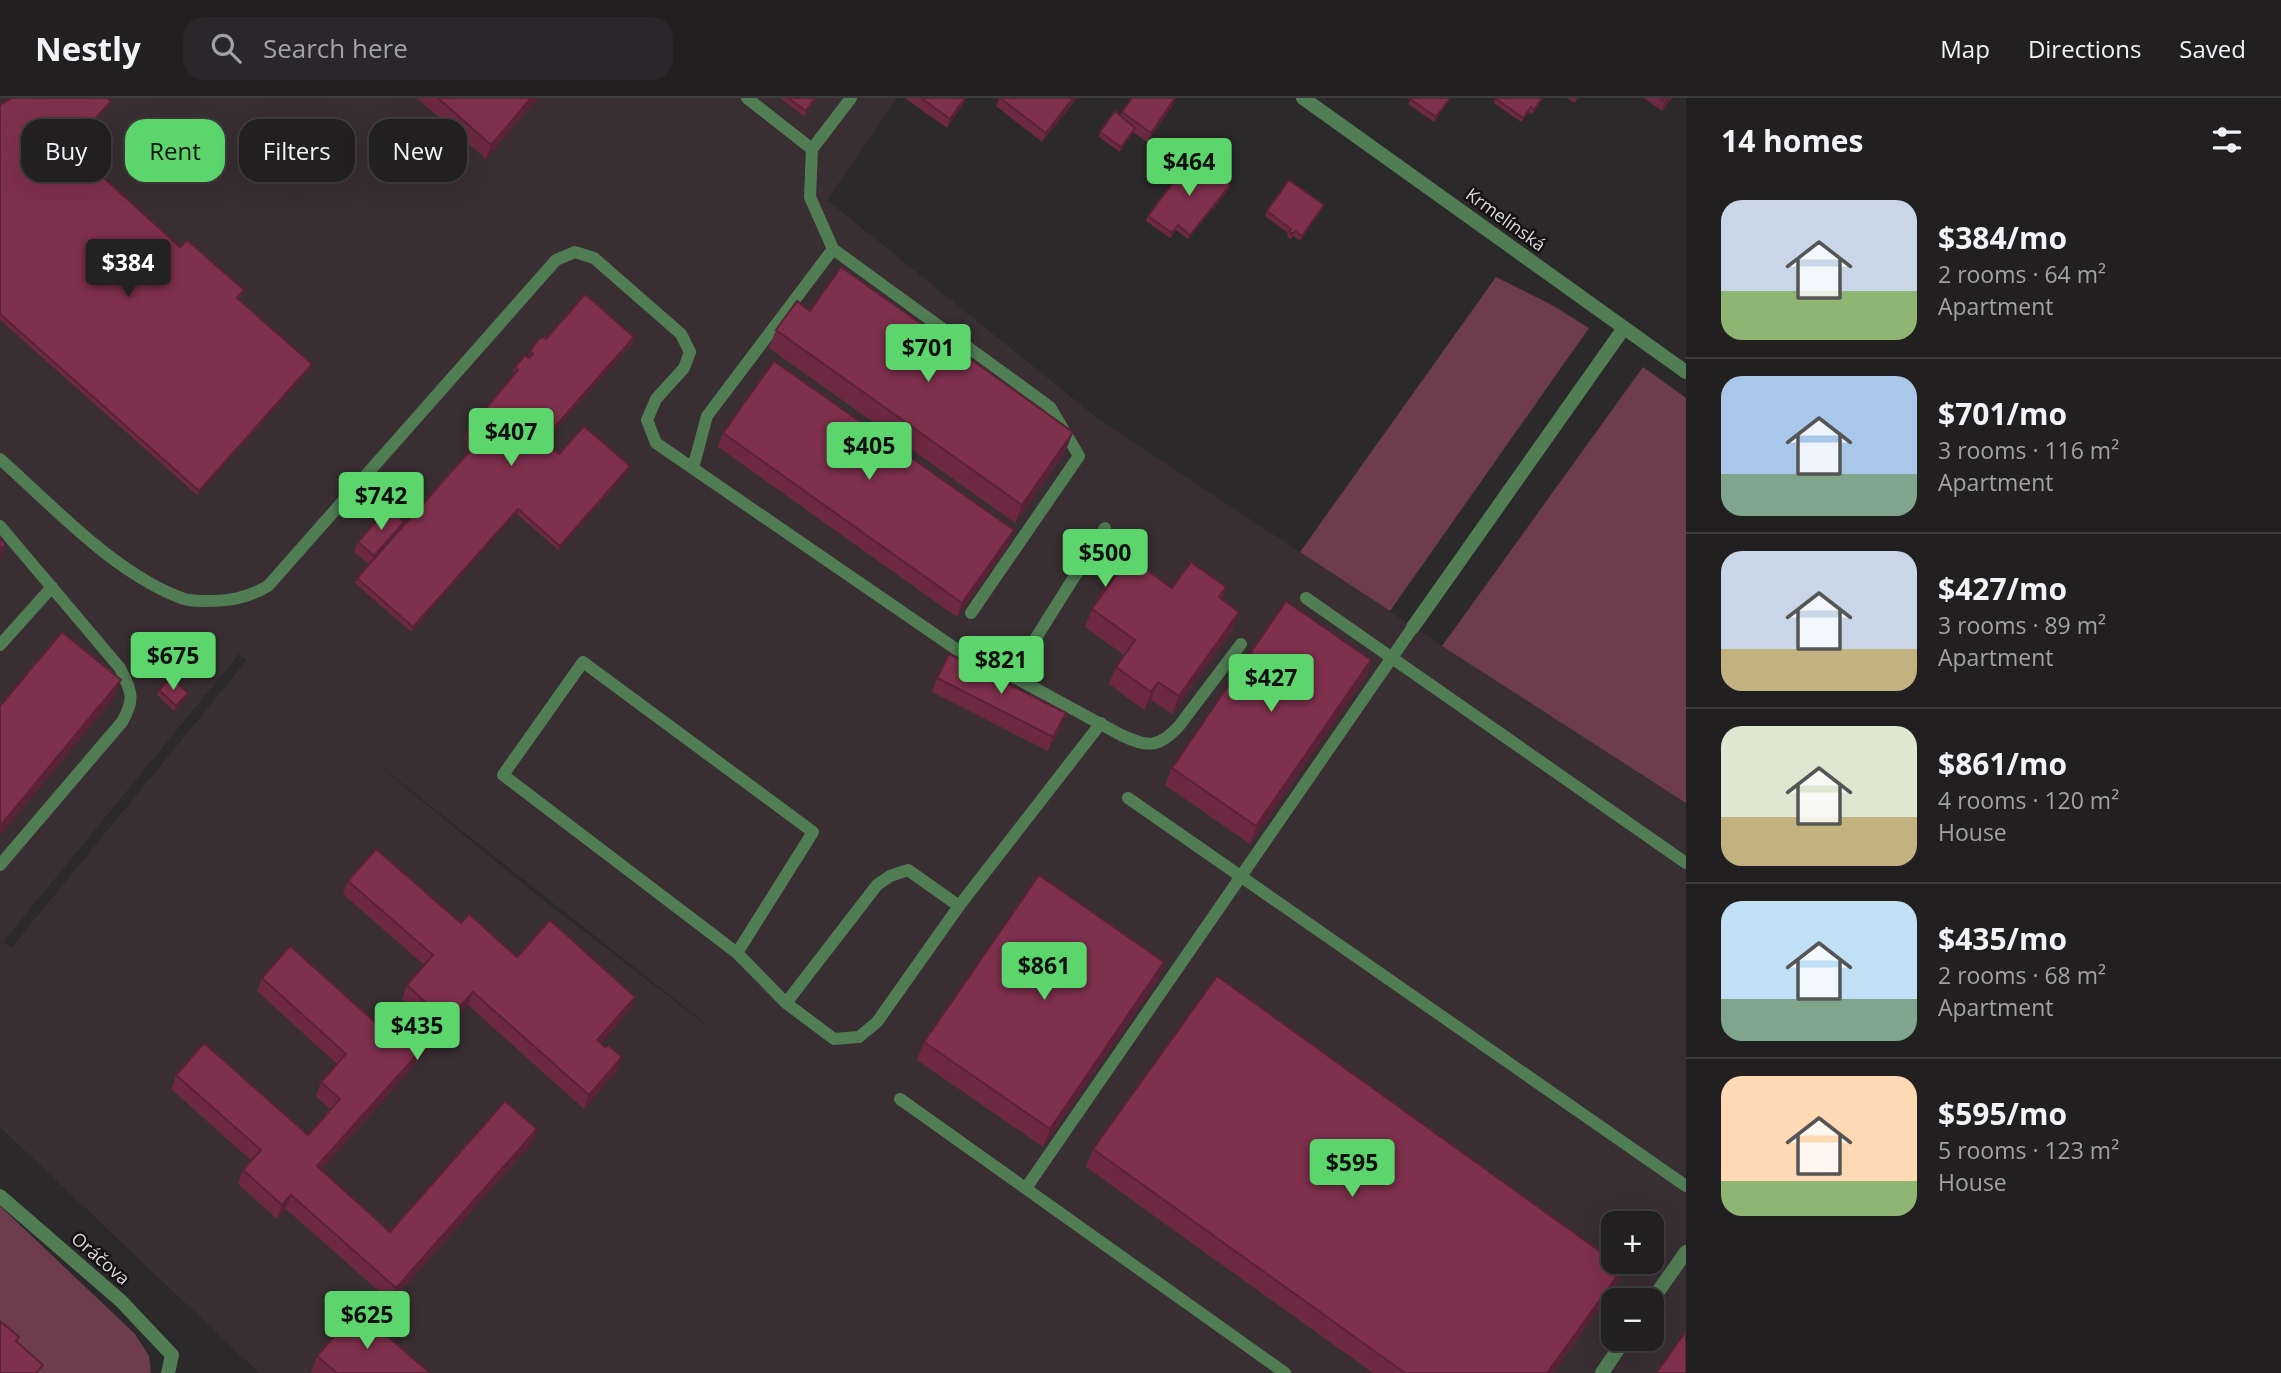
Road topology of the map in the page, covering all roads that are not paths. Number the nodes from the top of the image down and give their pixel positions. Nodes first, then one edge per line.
1 (747, 98) edge
2 (850, 98) edge
3 (1303, 98) edge
4 (812, 149) junction
5 (833, 249) junction
6 (1624, 328) junction
7 (1686, 372) edge
8 (0, 459) edge
9 (693, 468) junction
10 (0, 526) edge
11 (1105, 528) dead end
12 (52, 587) junction
13 (1306, 598) dead end
14 (971, 613) edge
15 (1413, 627) joint
16 (1241, 644) dead end
17 (0, 645) edge
18 (1390, 658) junction
19 (1012, 676) junction
20 (1101, 723) junction
21 (1128, 798) dead end
22 (1686, 863) edge
23 (0, 865) edge
24 (1240, 877) junction
25 (959, 906) junction
26 (737, 953) junction
27 (786, 1003) junction
28 (900, 1099) dead end
29 (1686, 1186) edge
30 (1026, 1188) junction
31 (0, 1196) edge
32 (1686, 1252) edge
33 (1660, 1288) edge
34 (1617, 1351) edge
35 (168, 1373) edge
36 (1285, 1373) edge
37 (1602, 1373) edge

1 - 4 lane
2 - 4 lane
3 - 6 street, Krmelínská
4 - 5 lane
5 - 9 lane
5 - 14 lane
6 - 7 street, Krmelínská
6 - 15 street
8 - 9 lane
9 - 19 lane
10 - 12 lane
11 - 19 lane
12 - 17 lane
12 - 23 lane
13 - 18 lane
15 - 18 lane
16 - 20 lane
18 - 22 lane
18 - 24 lane
19 - 20 lane
20 - 25 lane
21 - 24 lane
24 - 29 lane
24 - 30 lane
25 - 27 lane
25 - 27 lane
26 - 26 lane
26 - 27 lane
28 - 30 lane
30 - 36 lane
31 - 35 street, Oráčova
32 - 33 street
34 - 37 street

